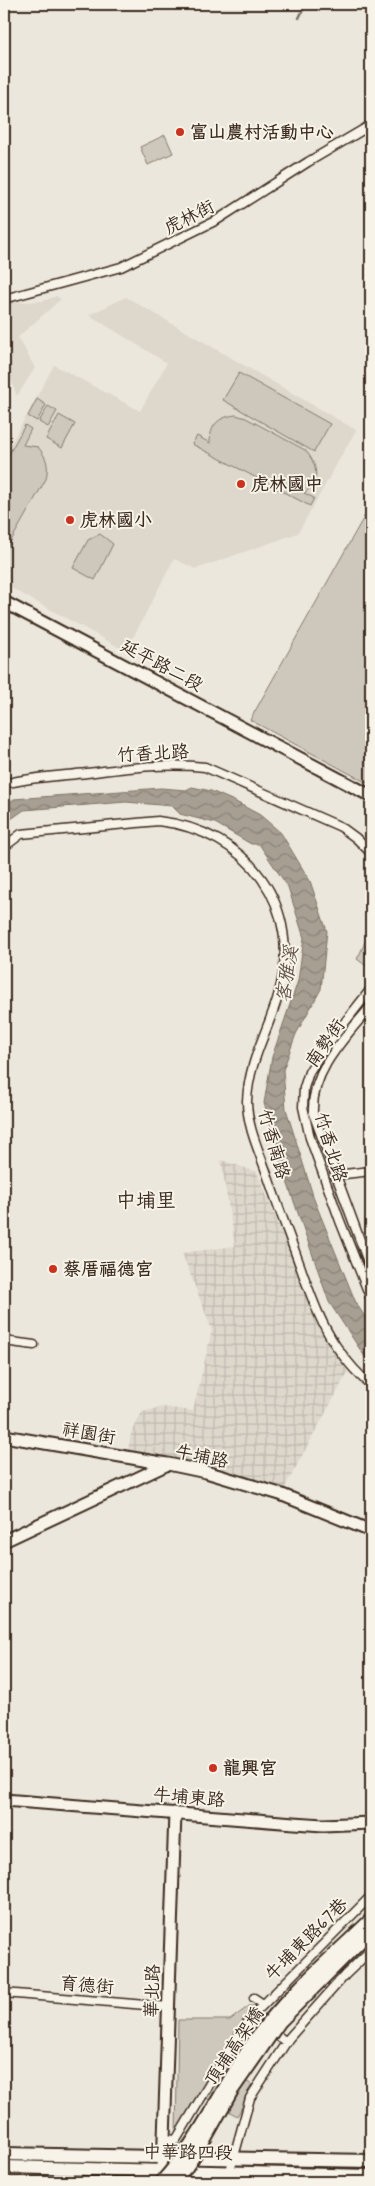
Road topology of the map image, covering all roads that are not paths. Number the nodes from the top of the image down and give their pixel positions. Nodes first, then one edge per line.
1 (371, 125) edge
2 (4, 299) edge
3 (4, 602) edge
4 (4, 784) edge
5 (371, 796) edge
6 (4, 847) edge
7 (371, 853) edge
8 (371, 989) edge
9 (371, 1006) edge
10 (371, 1170) edge
11 (336, 1175) junction
12 (371, 1270) edge
13 (371, 1299) edge
14 (4, 1341) edge
15 (34, 1345) dead end
16 (371, 1385) edge
17 (4, 1436) edge
18 (124, 1457) junction
19 (168, 1464) junction
20 (130, 1481) junction
21 (371, 1531) edge
22 (4, 1541) edge
23 (4, 1800) edge
24 (175, 1813) junction
25 (371, 1823) edge
26 (371, 1896) edge
27 (371, 1919) edge
28 (371, 1931) edge
29 (371, 1950) edge
30 (4, 1993) edge
31 (254, 1998) dead end
32 (263, 2004) junction
33 (169, 2007) junction
34 (252, 2016) junction
35 (286, 2042) junction
36 (164, 2139) junction
37 (4, 2154) edge
38 (163, 2156) junction
39 (371, 2161) edge
40 (231, 2164) junction
41 (4, 2167) edge
42 (163, 2169) junction
43 (371, 2176) edge
44 (161, 2182) edge
45 (173, 2182) edge

1 - 2 street, 虎林街
3 - 5 street, 延平路二段
4 - 7 street, 竹香北路
6 - 16 street, 竹香南路
8 - 13 street, 竹香北路
9 - 11 street, 南勢街
10 - 11 street
11 - 12 street, 南勢街
14 - 15 street
17 - 18 street, 祥園街
18 - 19 street, 祥園街
18 - 20 street
19 - 20 street, 牛埔路
19 - 21 street, 牛埔路
20 - 22 street, 牛埔路
23 - 24 street, 牛埔東路
24 - 25 street, 牛埔東路
24 - 33 street, 華北路
26 - 32 street, 牛埔東路67巷
27 - 44 street, 頂埔高架橋, bridge
28 - 45 street, 頂埔高架橋, bridge
29 - 35 street
30 - 33 street, 育德街
31 - 32 street
32 - 34 street, 牛埔東路67巷
33 - 36 street, 華北路
34 - 35 street
34 - 36 street, 牛埔東路67巷
35 - 40 street
36 - 38 street, 華北路
37 - 38 main road, 中華路四段
38 - 40 main road, 中華路四段
38 - 42 street, 華北路
39 - 40 main road, 中華路四段
40 - 42 main road, 中華路四段
40 - 43 main road, 中華路四段
41 - 42 main road, 中華路四段

